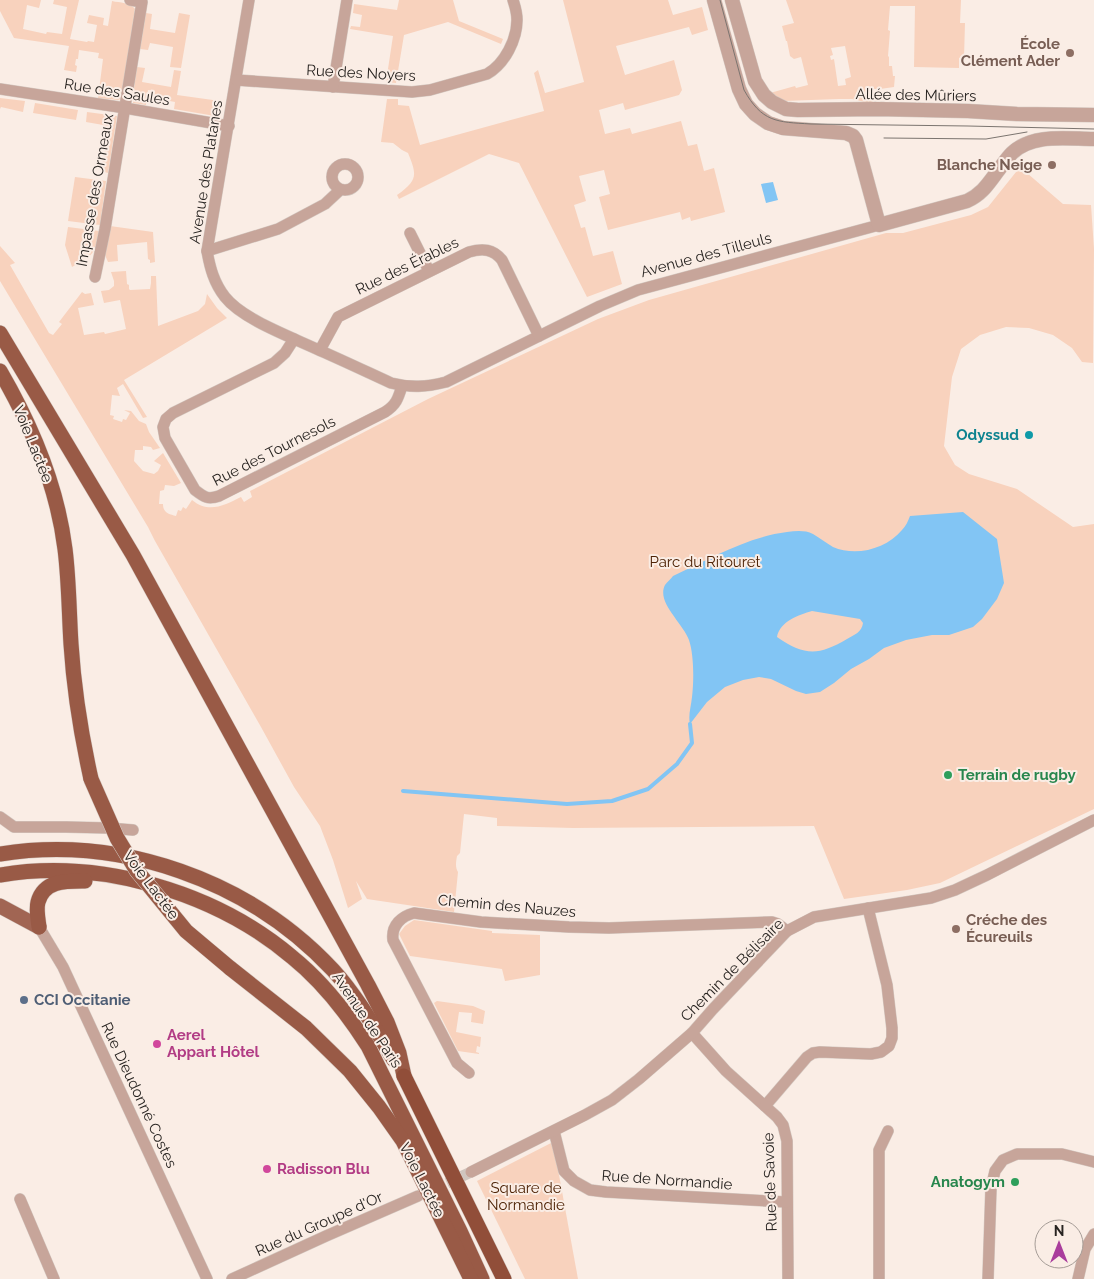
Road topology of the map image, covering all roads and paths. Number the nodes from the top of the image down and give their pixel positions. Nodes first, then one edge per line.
1 (130, 0) edge
2 (250, 0) edge
3 (347, 0) edge
4 (513, 0) edge
5 (714, 0) edge
6 (732, 0) edge
7 (143, 1) edge
8 (236, 80) junction
9 (333, 87) junction
10 (0, 89) edge
11 (125, 108) junction
12 (1094, 115) edge
13 (229, 126) junction
14 (1094, 139) edge
15 (340, 190) dead end
16 (879, 225) junction
17 (410, 233) dead end
18 (207, 251) junction
19 (429, 271) junction
20 (95, 277) dead end
21 (0, 333) edge
22 (539, 336) junction
23 (294, 339) junction
24 (320, 350) junction
25 (0, 371) edge
26 (402, 386) junction
27 (0, 817) edge
28 (1094, 820) edge
29 (14, 827) junction
30 (0, 830) edge
31 (133, 830) dead end
32 (0, 854) edge
33 (0, 875) edge
34 (134, 880) junction
35 (0, 906) edge
36 (868, 908) junction
37 (38, 927) junction
38 (787, 931) junction
39 (692, 1033) junction
40 (469, 1073) dead end
41 (404, 1076) junction
42 (765, 1106) junction
43 (554, 1131) junction
44 (888, 1131) dead end
45 (1094, 1162) edge
46 (471, 1172) tunnel mouth
47 (418, 1196) dead end
48 (20, 1198) dead end
49 (786, 1202) junction
50 (1094, 1234) edge
51 (54, 1279) edge
52 (207, 1279) edge
53 (232, 1279) edge
54 (471, 1279) edge
55 (482, 1279) edge
56 (504, 1279) edge
57 (788, 1279) edge
58 (879, 1279) edge
59 (988, 1279) edge
60 (1078, 1279) edge

1 - 7 street
2 - 8 street, Avenue des Platanes
3 - 9 street
4 - 9 street, Rue des Noyers
5 - 16 street
6 - 12 street, Allée des Mûriers
7 - 11 street, Impasse des Ormeaux
8 - 9 street, Rue des Noyers
8 - 13 street, Avenue des Platanes
10 - 11 street, Rue des Saules
11 - 13 street, Rue des Saules
11 - 20 street, Impasse des Ormeaux
13 - 18 street, Avenue des Platanes
14 - 16 street, Avenue des Tilleuls
15 - 18 street
16 - 22 street, Avenue des Tilleuls
17 - 19 street
18 - 23 street, Avenue des Platanes
19 - 22 street, Rue des Érables
19 - 24 street, Rue des Érables
21 - 41 highway, Voie Lactée
22 - 26 street, Avenue des Tilleuls
23 - 24 street, Avenue des Platanes
23 - 26 street, Rue des Tournesols
24 - 26 street, Avenue des Platanes
25 - 54 highway, Voie Lactée, bridge
27 - 29 street
28 - 36 street, Chemin de Bélisaire
29 - 30 street
29 - 31 street
32 - 41 highway, Avenue de Paris
33 - 34 highway, Avenue de Paris
34 - 37 highway
34 - 55 highway, Avenue de Paris
35 - 37 main road
36 - 38 street, Chemin de Bélisaire
36 - 42 street
37 - 52 street, Rue Dieudonné Costes
38 - 39 street, Chemin de Bélisaire
38 - 40 street, Chemin des Nauzes
39 - 42 street, Rue de Savoie
39 - 43 street, Chemin de Bélisaire
41 - 56 highway
42 - 49 street, Rue de Savoie
43 - 46 street, Chemin de Bélisaire
43 - 49 street, Rue de Normandie
44 - 58 street
45 - 59 street
47 - 53 street, Rue du Groupe d'Or
48 - 51 street
49 - 57 street, Rue de Savoie
50 - 60 street

